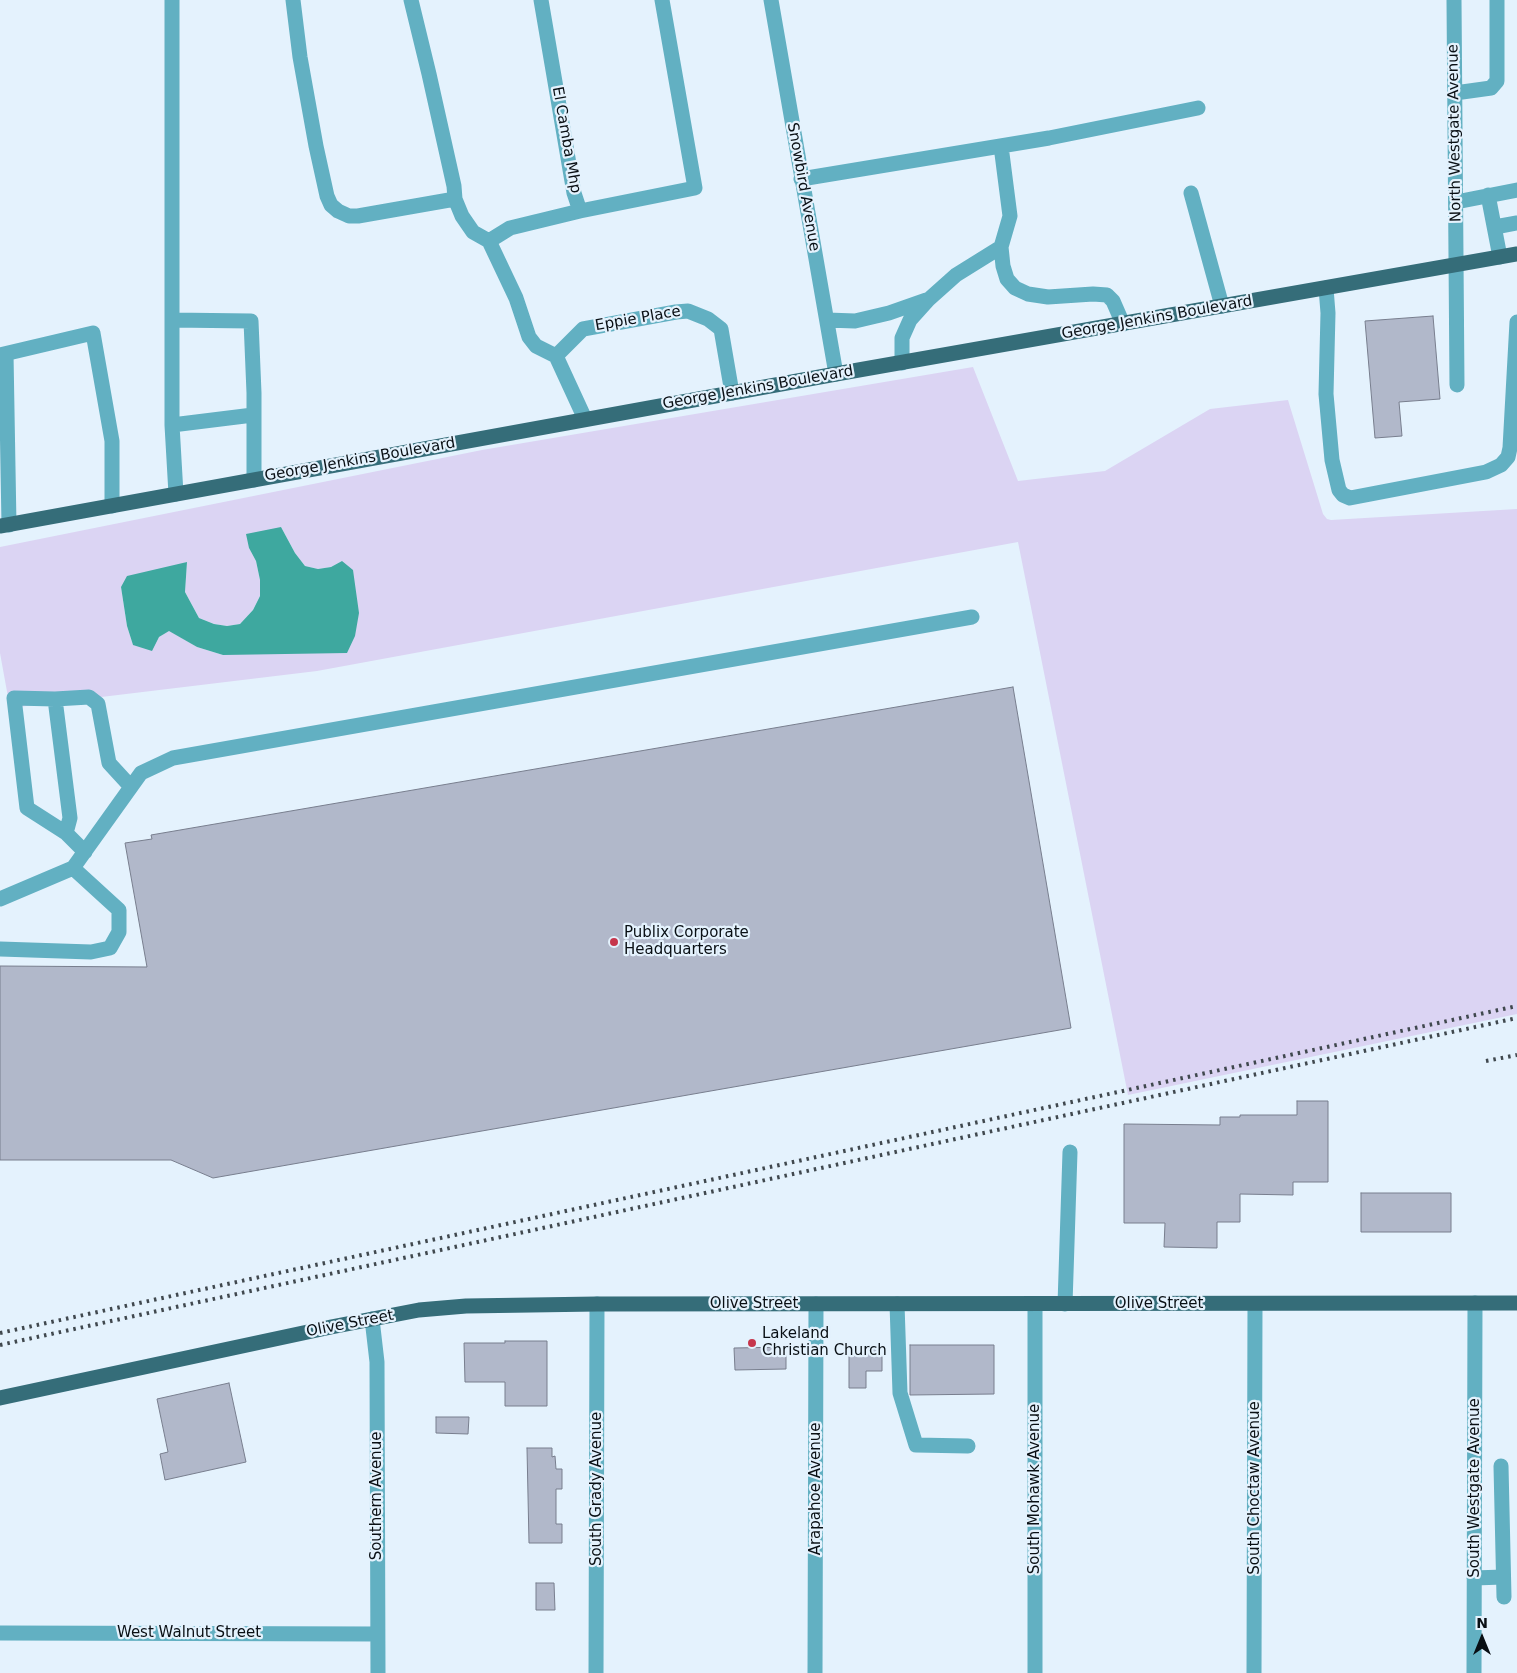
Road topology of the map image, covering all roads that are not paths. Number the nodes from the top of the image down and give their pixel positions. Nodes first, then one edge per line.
1 (172, 0) edge
2 (293, 0) edge
3 (411, 0) edge
4 (541, 0) edge
5 (662, 0) edge
6 (771, 0) edge
7 (1454, 0) edge
8 (1497, 0) edge
9 (1455, 94) junction
10 (1198, 108) dead end
11 (1001, 146) junction
12 (802, 179) junction
13 (1517, 190) edge
14 (1191, 193) dead end
15 (1488, 195) junction
16 (455, 199) junction
17 (1456, 202) junction
18 (580, 211) junction
19 (1517, 223) edge
20 (1494, 227) junction
21 (489, 241) junction
22 (1001, 247) junction
23 (1517, 254) edge
24 (1500, 257) junction
25 (1456, 265) junction
26 (1326, 288) junction
27 (928, 300) junction
28 (1222, 306) junction
29 (172, 320) junction
30 (826, 320) junction
31 (1517, 322) edge
32 (1123, 324) junction
33 (3, 354) edge
34 (556, 356) junction
35 (902, 362) junction
36 (836, 374) junction
37 (1457, 385) dead end
38 (732, 393) junction
39 (254, 415) junction
40 (585, 419) junction
41 (172, 425) junction
42 (254, 480) junction
43 (176, 494) junction
44 (112, 506) junction
45 (4, 525) edge
46 (972, 617) dead end
47 (55, 698) junction
48 (131, 787) junction
49 (66, 833) junction
50 (85, 852) junction
51 (73, 868) junction
52 (0, 899) edge
53 (0, 949) edge
54 (1070, 1152) dead end
55 (1475, 1303) junction
56 (1517, 1303) edge
57 (597, 1304) junction
58 (816, 1304) junction
59 (897, 1304) junction
60 (1035, 1304) junction
61 (1065, 1304) junction
62 (1255, 1304) junction
63 (372, 1320) junction
64 (0, 1398) edge
65 (968, 1446) dead end
66 (1475, 1479) junction
67 (1502, 1529) junction
68 (1475, 1530) junction
69 (1503, 1577) junction
70 (1474, 1578) junction
71 (1504, 1597) dead end
72 (0, 1633) edge
73 (377, 1634) junction
74 (378, 1673) edge
75 (596, 1673) edge
76 (816, 1673) edge
77 (1035, 1673) edge
78 (1254, 1673) edge
79 (1474, 1673) edge

1 - 29 street
2 - 16 street
3 - 16 street
4 - 18 street, El Camba Mhp
5 - 18 street, El Camba Mhp
6 - 12 street, Snowbird Avenue
7 - 9 street, North Westgate Avenue
8 - 9 street
9 - 17 street, North Westgate Avenue
10 - 11 street
11 - 12 street
11 - 22 street
12 - 30 street, Snowbird Avenue
13 - 15 street
14 - 28 street
15 - 17 street
15 - 20 street
16 - 21 street
17 - 25 street, North Westgate Avenue
18 - 21 street
19 - 20 street
20 - 24 street
21 - 34 street
22 - 27 street
22 - 32 street
23 - 24 main road, George Jenkins Boulevard
24 - 25 main road, George Jenkins Boulevard
25 - 26 main road, George Jenkins Boulevard
25 - 37 street, North Westgate Avenue
26 - 28 main road, George Jenkins Boulevard
26 - 31 street
27 - 30 street
27 - 35 street
28 - 32 main road, George Jenkins Boulevard
29 - 39 street
29 - 41 street
30 - 36 street, Snowbird Avenue
32 - 35 main road, George Jenkins Boulevard
33 - 44 street
33 - 45 street
34 - 38 street, Eppie Place
34 - 40 street
35 - 36 main road, George Jenkins Boulevard
36 - 38 main road, George Jenkins Boulevard
38 - 40 main road, George Jenkins Boulevard
39 - 41 street
39 - 42 street
40 - 42 main road, George Jenkins Boulevard
41 - 43 street
42 - 43 main road, George Jenkins Boulevard
43 - 44 main road, George Jenkins Boulevard
44 - 45 main road, George Jenkins Boulevard
46 - 48 street
47 - 48 street
47 - 49 street
47 - 49 street
48 - 50 street
49 - 50 street
50 - 51 street
51 - 52 street
51 - 53 street
54 - 61 street
55 - 56 main road, Olive Street
55 - 62 main road, Olive Street
55 - 66 street, South Westgate Avenue
57 - 58 main road, Olive Street
57 - 63 main road, Olive Street
57 - 75 street, South Grady Avenue
58 - 59 main road, Olive Street
58 - 76 street, Arapahoe Avenue
59 - 60 main road, Olive Street
59 - 65 street
60 - 61 main road, Olive Street
60 - 77 street, South Mohawk Avenue
61 - 62 main road, Olive Street
62 - 78 street, South Choctaw Avenue
63 - 64 main road, Olive Street
63 - 73 street, Southern Avenue
66 - 67 street
66 - 68 street, South Westgate Avenue
67 - 68 street
67 - 69 street
68 - 70 street, South Westgate Avenue
69 - 70 street
69 - 71 street
70 - 79 street, South Westgate Avenue
72 - 73 street, West Walnut Street
73 - 74 street, Southern Avenue

